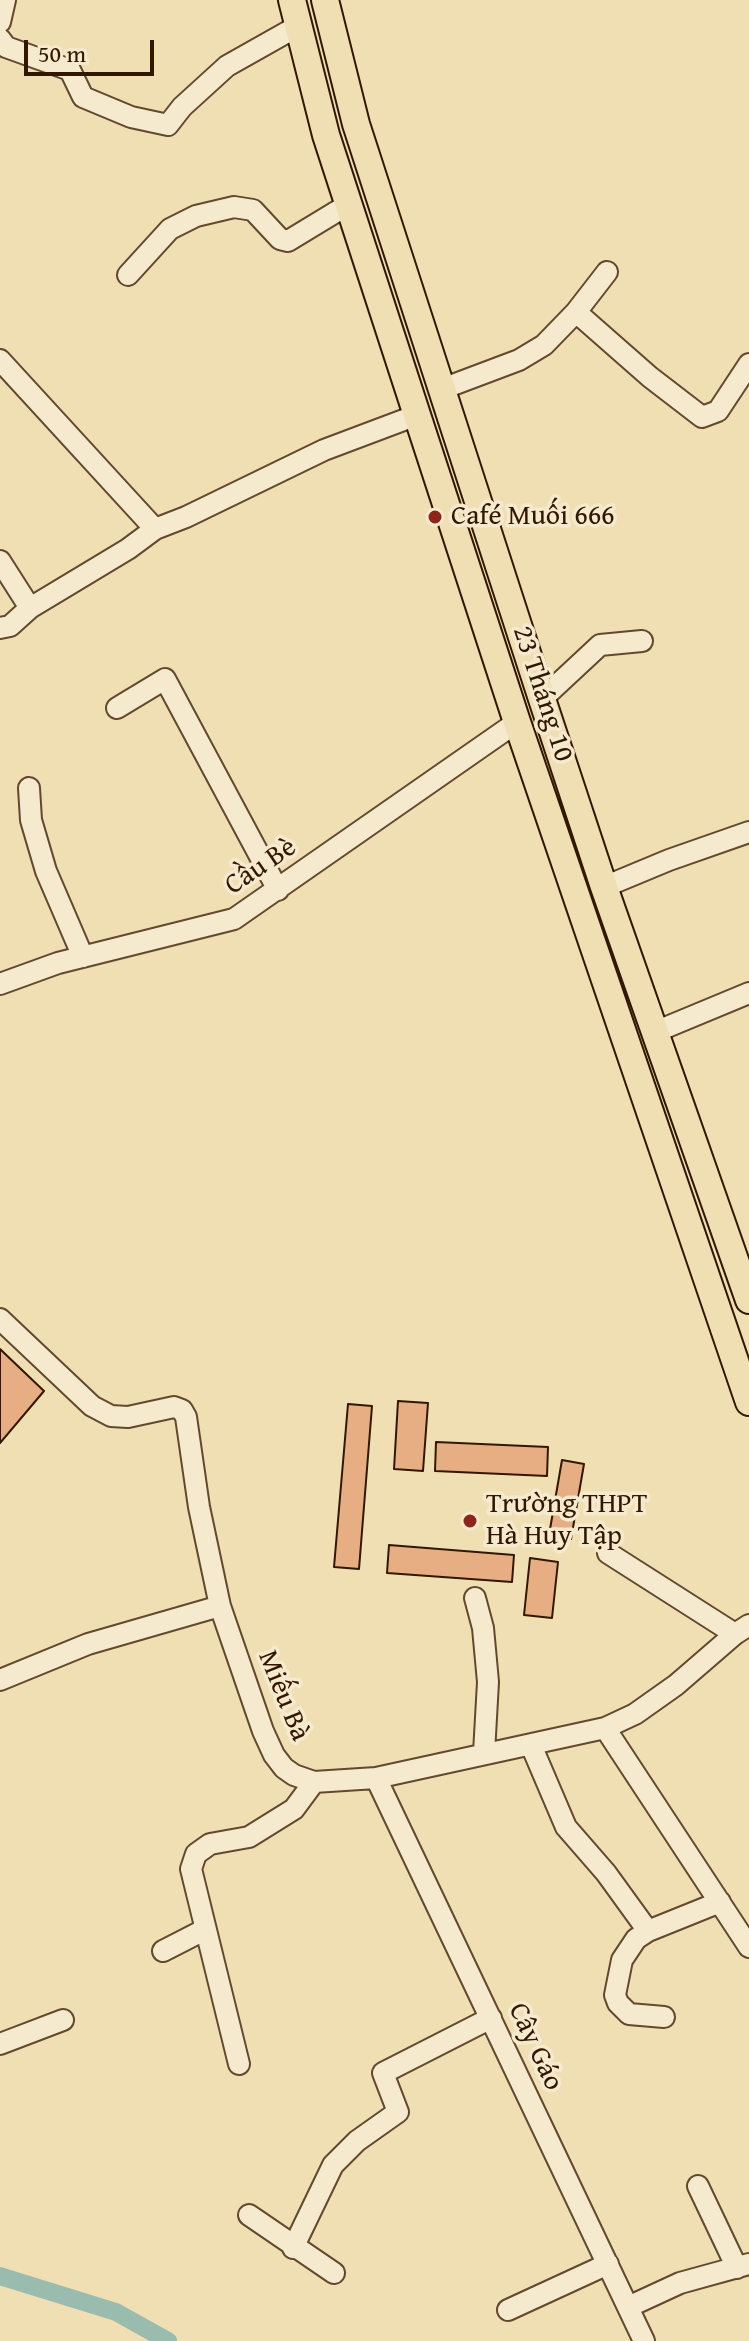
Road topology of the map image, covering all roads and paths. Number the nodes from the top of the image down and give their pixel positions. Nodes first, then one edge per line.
1 (5, 0) edge
2 (292, 0) edge
3 (325, 0) edge
4 (0, 22) edge
5 (298, 26) junction
6 (0, 39) edge
7 (349, 204) junction
8 (607, 272) dead end
9 (128, 275) dead end
10 (576, 312) junction
11 (0, 360) edge
12 (749, 364) edge
13 (442, 389) junction
14 (417, 415) junction
15 (155, 529) junction
16 (0, 561) edge
17 (30, 608) junction
18 (5, 627) edge
19 (642, 641) dead end
20 (0, 645) edge
21 (542, 699) junction
22 (117, 708) dead end
23 (517, 722) junction
24 (29, 788) dead end
25 (748, 836) edge
26 (604, 887) junction
27 (278, 890) junction
28 (83, 957) junction
29 (0, 984) edge
30 (749, 993) edge
31 (655, 1032) junction
32 (744, 1269) edge
33 (749, 1300) edge
34 (0, 1319) edge
35 (749, 1402) edge
36 (608, 1553) dead end
37 (475, 1598) dead end
38 (220, 1606) junction
39 (742, 1629) edge
40 (0, 1680) edge
41 (605, 1728) junction
42 (531, 1745) junction
43 (484, 1753) junction
44 (376, 1778) junction
45 (314, 1782) junction
46 (720, 1902) junction
47 (204, 1930) junction
48 (648, 1931) junction
49 (749, 1947) edge
50 (163, 1951) dead end
51 (664, 2017) dead end
52 (491, 2018) junction
53 (63, 2020) dead end
54 (0, 2044) edge
55 (239, 2064) dead end
56 (698, 2186) dead end
57 (249, 2215) dead end
58 (293, 2248) junction
59 (608, 2264) junction
60 (743, 2266) edge
61 (334, 2273) dead end
62 (628, 2307) junction
63 (508, 2310) dead end
64 (644, 2341) edge

1 - 4 street
2 - 5 main road, 23 Tháng 10
3 - 13 main road, 23 Tháng 10
5 - 6 street
5 - 7 main road, 23 Tháng 10
7 - 9 street
7 - 14 main road, 23 Tháng 10
8 - 10 street
10 - 12 street
10 - 13 street
11 - 15 street
13 - 21 main road, 23 Tháng 10
14 - 15 street
14 - 23 main road, 23 Tháng 10
15 - 17 street
16 - 17 street
17 - 18 street
18 - 20 street
19 - 21 street
21 - 23 main road
21 - 26 main road, 23 Tháng 10
22 - 27 street
23 - 27 street, Cầu Bè
23 - 35 main road, 23 Tháng 10
24 - 28 street
25 - 26 street
26 - 31 main road, 23 Tháng 10
27 - 28 street, Cầu Bè
28 - 29 street, Cầu Bè
30 - 31 street
31 - 32 main road, 23 Tháng 10
32 - 33 main road, 23 Tháng 10
34 - 38 street, Miếu Bà
36 - 39 street
37 - 43 street
38 - 40 street
38 - 45 street, Miếu Bà
39 - 41 street
41 - 42 street
41 - 46 street
42 - 43 street
42 - 48 street
43 - 44 street
44 - 45 street
44 - 52 street, Cây Gáo
45 - 47 street
46 - 48 street
46 - 49 street
47 - 50 street
47 - 55 street
48 - 51 street
52 - 58 street
52 - 59 street, Cây Gáo
53 - 54 street
56 - 60 street
57 - 58 street
58 - 61 street
59 - 62 street, Cây Gáo
59 - 63 street
60 - 62 street
62 - 64 street, Cây Gáo

